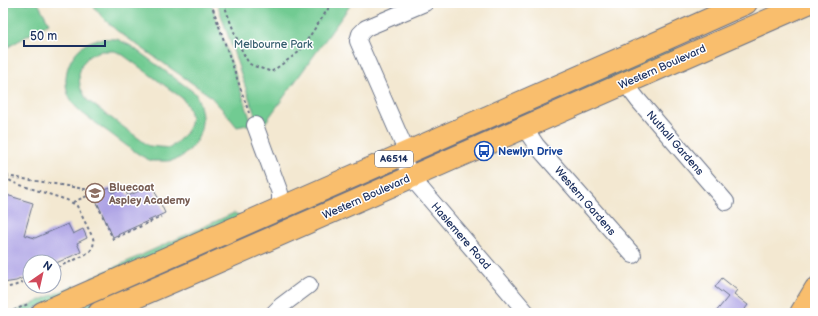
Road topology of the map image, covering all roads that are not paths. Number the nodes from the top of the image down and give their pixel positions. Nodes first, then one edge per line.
1 (425, 3) edge
2 (746, 3) edge
3 (808, 3) edge
4 (679, 34) junction
5 (697, 52) junction
6 (625, 83) junction
7 (540, 94) junction
8 (550, 116) junction
9 (255, 125) road end
10 (524, 127) junction
11 (407, 153) junction
12 (411, 177) junction
13 (726, 202) dead end
14 (284, 207) junction
15 (182, 252) junction
16 (633, 255) dead end
17 (192, 273) junction
18 (309, 285) dead end
19 (815, 288) edge
20 (42, 313) edge
21 (99, 313) edge
22 (274, 313) edge
23 (528, 313) edge
24 (800, 313) edge

1 - 11 street
2 - 4 highway, A6514
3 - 5 highway, Western Boulevard / A6514
4 - 5 street
4 - 7 highway, A6514
5 - 6 highway, Western Boulevard / A6514
6 - 8 highway, Western Boulevard / A6514
6 - 13 street, Nuthall Gardens
7 - 8 highway
7 - 11 highway, A6514
8 - 10 highway, Western Boulevard / A6514
9 - 14 street
10 - 12 highway, Western Boulevard / A6514
10 - 16 street, Western Gardens
11 - 12 street, Haslemere Road
11 - 14 highway, A6514
12 - 17 highway, Western Boulevard / A6514
12 - 23 street, Haslemere Road
14 - 15 highway, A6514
15 - 17 street
15 - 20 highway, A6514
17 - 21 highway, Western Boulevard / A6514
18 - 22 street
19 - 24 main road

